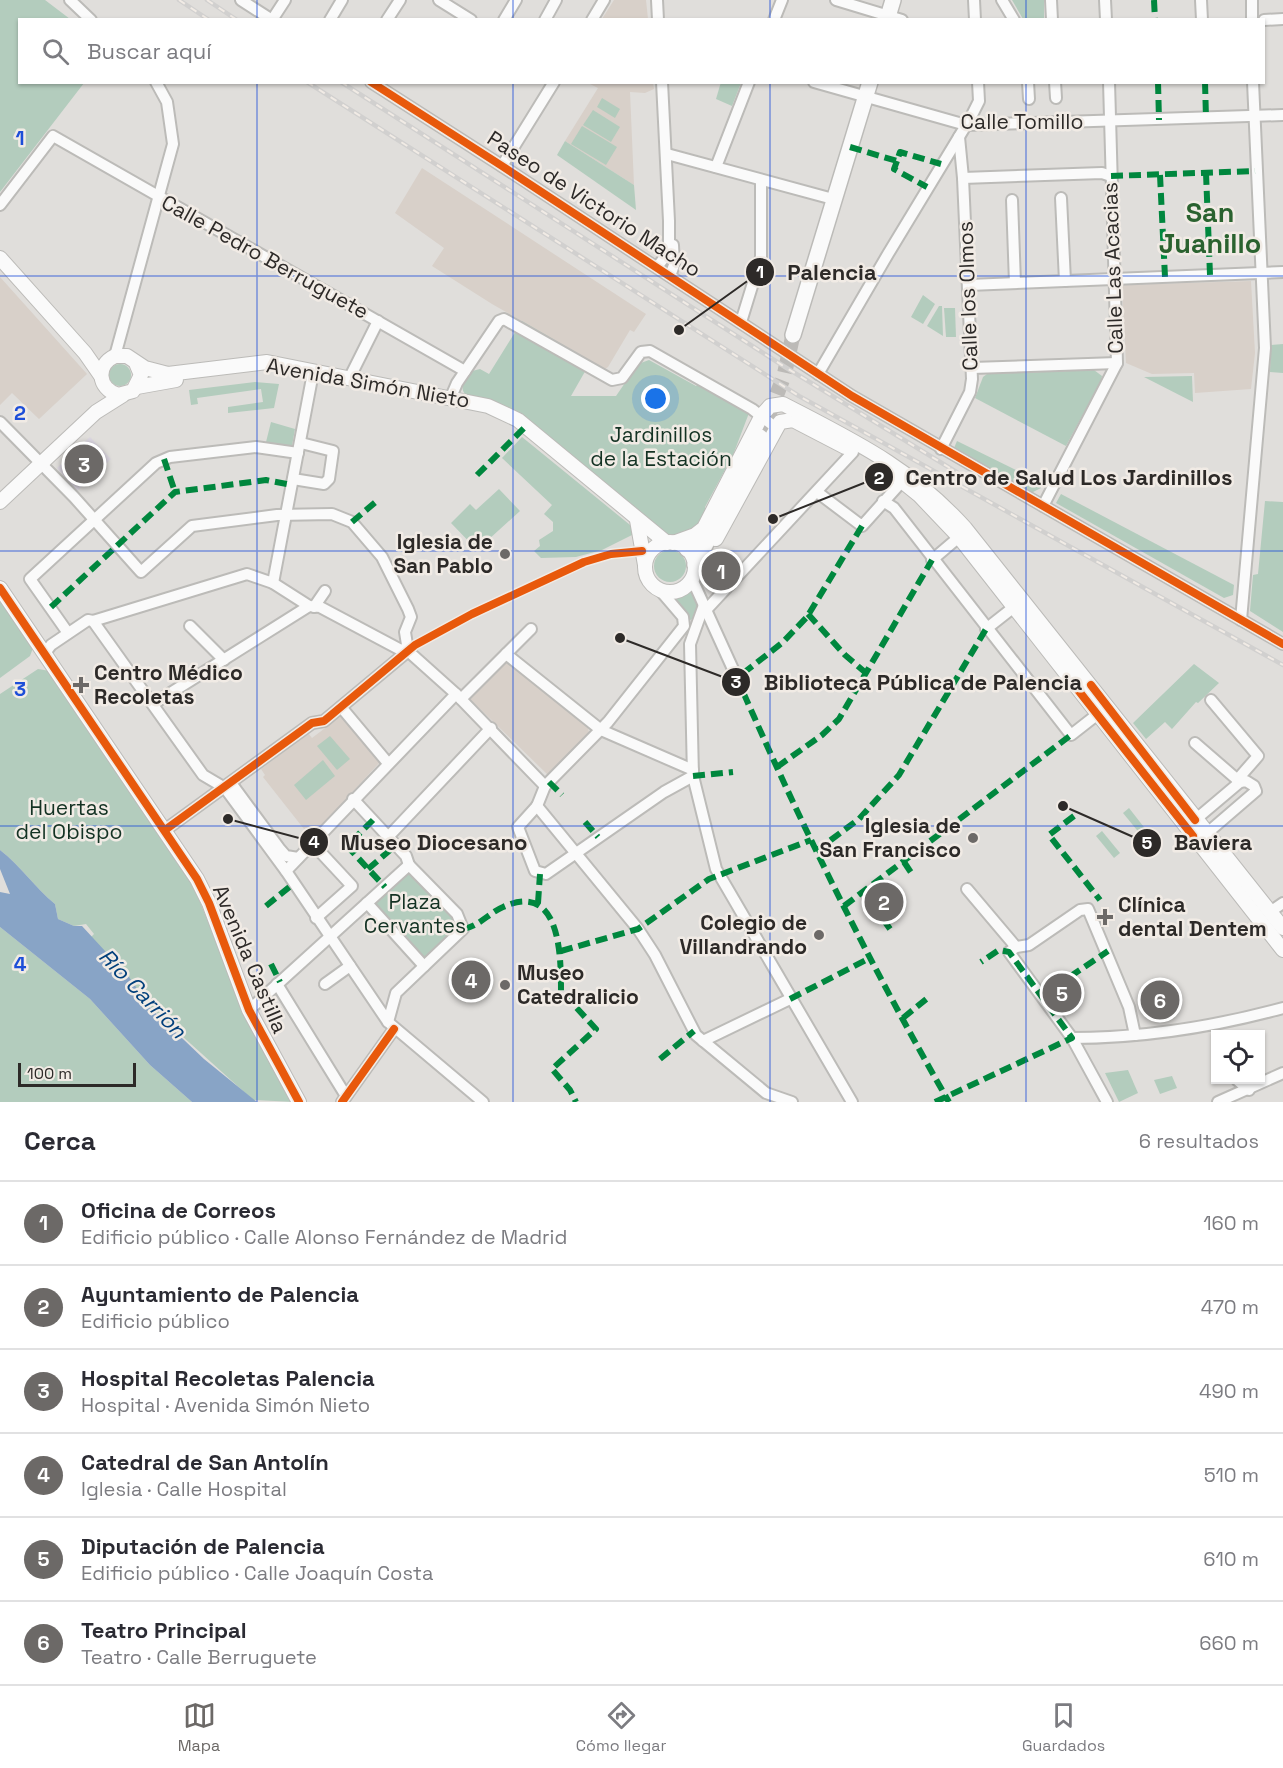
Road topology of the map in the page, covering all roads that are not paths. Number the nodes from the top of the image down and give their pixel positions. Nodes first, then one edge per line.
1 (70, 0) edge
2 (241, 0) edge
3 (285, 0) edge
4 (342, 0) edge
5 (400, 0) edge
6 (439, 0) edge
7 (516, 0) edge
8 (556, 0) edge
9 (604, 0) edge
10 (657, 0) edge
11 (782, 0) edge
12 (836, 0) edge
13 (893, 0) edge
14 (974, 0) edge
15 (1002, 0) edge
16 (1051, 0) edge
17 (1105, 0) edge
18 (1201, 0) edge
19 (1251, 0) edge
20 (457, 5) edge
21 (89, 18) edge
22 (269, 18) edge
23 (273, 18) edge
24 (331, 18) edge
25 (388, 18) edge
26 (469, 18) edge
27 (505, 18) edge
28 (545, 18) edge
29 (593, 18) edge
30 (658, 18) edge
31 (775, 18) edge
32 (893, 18) edge
33 (975, 18) edge
34 (1013, 18) edge
35 (1052, 18) edge
36 (1106, 18) edge
37 (1202, 18) edge
38 (1252, 18) edge
39 (1283, 19) edge
40 (1265, 20) edge
41 (157, 84) edge
42 (374, 84) edge
43 (553, 84) edge
44 (662, 84) edge
45 (748, 84) edge
46 (828, 84) edge
47 (978, 84) edge
48 (1028, 84) edge
49 (1055, 84) edge
50 (1109, 84) edge
51 (1253, 84) edge
52 (868, 90) edge
53 (1056, 98) dead end
54 (1029, 99) dead end
55 (1283, 115) edge
56 (1254, 116) junction
57 (1110, 121) junction
58 (966, 125) junction
59 (958, 138) junction
60 (949, 152) junction
61 (667, 154) junction
62 (962, 154) junction
63 (502, 166) junction
64 (716, 167) junction
65 (1111, 176) junction
66 (963, 178) junction
67 (761, 181) junction
68 (158, 197) junction
69 (1061, 198) dead end
70 (833, 199) junction
71 (1012, 200) dead end
72 (0, 205) edge
73 (669, 221) junction
74 (0, 258) edge
75 (657, 267) junction
76 (1283, 272) edge
77 (1260, 273) junction
78 (670, 276) junction
79 (1114, 279) junction
80 (1065, 281) junction
81 (1015, 283) junction
82 (969, 285) junction
83 (378, 321) junction
84 (741, 322) junction
85 (793, 335) tunnel mouth
86 (122, 336) junction
87 (85, 353) junction
88 (111, 358) junction
89 (134, 361) junction
90 (1117, 363) junction
91 (972, 368) junction
92 (465, 371) junction
93 (819, 374) junction
94 (350, 377) junction
95 (312, 378) junction
96 (102, 381) junction
97 (137, 387) junction
98 (378, 391) junction
99 (123, 395) junction
100 (451, 397) junction
101 (413, 398) junction
102 (766, 410) junction
103 (96, 412) junction
104 (488, 414) junction
105 (0, 422) edge
106 (775, 427) junction
107 (524, 428) junction
108 (760, 437) tunnel mouth
109 (299, 448) junction
110 (941, 449) junction
111 (853, 452) junction
112 (42, 464) junction
113 (905, 478) junction
114 (293, 479) junction
115 (818, 492) junction
116 (883, 501) junction
117 (0, 502) edge
118 (1043, 506) junction
119 (286, 515) junction
120 (94, 520) junction
121 (637, 520) junction
122 (712, 530) junction
123 (959, 537) junction
124 (676, 545) junction
125 (932, 560) junction
126 (645, 570) junction
127 (694, 573) junction
128 (273, 583) junction
129 (0, 588) edge
130 (660, 589) junction
131 (325, 591) dead end
132 (312, 606) junction
133 (705, 607) junction
134 (1014, 607) junction
135 (1241, 620) junction
136 (93, 621) junction
137 (190, 626) dead end
138 (531, 629) dead end
139 (986, 629) junction
140 (68, 633) junction
141 (1283, 644) edge
142 (408, 651) junction
143 (45, 653) junction
144 (506, 654) junction
145 (224, 660) junction
146 (737, 678) dead end
147 (458, 696) junction
148 (1211, 700) dead end
149 (153, 704) junction
150 (337, 710) junction
151 (1102, 711) junction
152 (490, 728) junction
153 (601, 730) junction
154 (1195, 742) dead end
155 (387, 762) junction
156 (693, 773) junction
157 (1239, 781) junction
158 (228, 786) junction
159 (545, 786) junction
160 (353, 799) junction
161 (537, 806) junction
162 (1195, 820) junction
163 (165, 830) junction
164 (1199, 835) junction
165 (388, 837) junction
166 (312, 843) junction
167 (575, 853) junction
168 (298, 858) junction
169 (410, 865) junction
170 (286, 871) junction
171 (967, 889) dead end
172 (367, 903) junction
173 (1283, 903) edge
174 (1270, 912) junction
175 (316, 918) junction
176 (1283, 928) edge
177 (330, 937) junction
178 (1013, 950) junction
179 (1283, 951) edge
180 (350, 966) junction
181 (424, 966) junction
182 (277, 984) junction
183 (325, 984) dead end
184 (790, 999) junction
185 (1283, 1008) edge
186 (249, 1010) junction
187 (391, 1025) junction
188 (1225, 1029) edge
189 (1135, 1035) junction
190 (1072, 1038) junction
191 (703, 1041) junction
192 (1283, 1073) edge
193 (1278, 1080) edge
194 (1242, 1084) edge
195 (1249, 1090) junction
196 (763, 1097) edge
197 (344, 1099) edge
198 (1234, 1099) edge
199 (299, 1102) edge
200 (335, 1102) edge
201 (483, 1102) edge
202 (792, 1102) edge
203 (852, 1102) edge
204 (1107, 1102) edge
205 (1218, 1102) edge

1 - 21 street
2 - 22 street
3 - 23 street
4 - 24 street
5 - 25 street
6 - 20 street
7 - 27 street
8 - 28 street
9 - 29 street
10 - 30 street
11 - 31 street
12 - 32 street
13 - 32 highway
14 - 33 street
15 - 34 street
16 - 35 street
17 - 36 street
18 - 37 street
19 - 38 street
20 - 26 street
39 - 40 street
41 - 68 street
42 - 63 street, Paseo de Victorio Macho
43 - 63 street
44 - 61 street
45 - 64 street
46 - 52 street, Calle Tomillo
47 - 58 street
48 - 54 street
49 - 53 street
50 - 57 street, Calle Las Acacias
51 - 56 street
52 - 58 street, Calle Tomillo
52 - 70 highway
55 - 56 street, Calle Tomillo
56 - 57 street, Calle Tomillo
56 - 77 street
57 - 58 street, Calle Tomillo
57 - 65 street, Calle Las Acacias
58 - 59 street
59 - 60 street
59 - 62 street, Calle los Olmos
60 - 62 street
60 - 93 street
61 - 64 street
61 - 73 street
62 - 66 street, Calle los Olmos
63 - 75 street, Paseo de Victorio Macho
64 - 67 street
65 - 66 street
65 - 79 street, Calle Las Acacias
66 - 82 street, Calle los Olmos
67 - 70 street
67 - 84 street
68 - 72 street, Calle Pedro Berruguete
68 - 83 street, Calle Pedro Berruguete
68 - 86 street
69 - 80 street
70 - 85 highway
71 - 81 street
73 - 75 street
73 - 78 street
74 - 87 main road
75 - 78 street, Paseo de Victorio Macho
76 - 77 street
77 - 79 street
77 - 135 street
78 - 84 street, Paseo de Victorio Macho
79 - 80 street
79 - 90 street, Calle Las Acacias
80 - 81 street
81 - 82 street
82 - 91 street, Calle los Olmos
83 - 92 street, Calle Pedro Berruguete
83 - 94 street
84 - 93 street, Paseo de Victorio Macho
86 - 88 street
86 - 89 street
87 - 88 main road
87 - 96 main road
88 - 89 main road
88 - 96 main road
89 - 94 main road, Avenida Simón Nieto
89 - 97 main road
90 - 91 street
90 - 118 street, Calle Las Acacias
91 - 110 street, Calle los Olmos
92 - 100 street
92 - 102 street
93 - 110 street, Paseo de Victorio Macho
94 - 95 main road
94 - 98 main road
94 - 100 main road, Avenida Simón Nieto
95 - 97 main road, Avenida Simón Nieto
95 - 98 main road, Avenida Simón Nieto
95 - 109 street
96 - 99 main road
96 - 103 main road
97 - 99 main road
98 - 101 main road, Avenida Simón Nieto
99 - 103 main road
100 - 101 main road
100 - 104 main road
100 - 107 main road, Avenida Simón Nieto
101 - 104 main road, Avenida Simón Nieto
102 - 106 street
102 - 113 main road
102 - 124 main road
103 - 112 main road
104 - 107 main road, Avenida Simón Nieto
105 - 112 street
106 - 111 main road
106 - 127 main road
107 - 121 main road, Avenida Simón Nieto
108 - 122 highway
109 - 114 street
109 - 114 street
109 - 120 street
110 - 118 street, Paseo de Victorio Macho
111 - 113 main road
111 - 115 street
112 - 117 main road
112 - 120 street
113 - 116 street
113 - 123 main road
113 - 151 main road
114 - 119 street
115 - 116 street
115 - 133 street
116 - 125 street
118 - 135 street, Paseo de Victorio Macho
119 - 120 street
119 - 128 street
119 - 142 street
120 - 140 street
121 - 124 main road, Avenida Simón Nieto
121 - 126 main road
122 - 124 highway
122 - 127 highway
123 - 125 street
123 - 134 main road
124 - 126 main road
124 - 127 main road
125 - 139 street
126 - 130 main road
127 - 130 main road
127 - 133 street
128 - 132 street
128 - 136 street
129 - 143 main road, Avenida Castilla
130 - 153 street
131 - 132 street
132 - 142 street
132 - 145 street
133 - 146 street
133 - 156 street
134 - 139 street
134 - 151 main road
135 - 141 street, Paseo de Victorio Macho
136 - 140 street
136 - 149 street
137 - 145 street
138 - 144 street
139 - 151 street
140 - 143 street
142 - 147 street
142 - 150 street
143 - 163 main road, Avenida Castilla
144 - 147 street
144 - 153 street
145 - 149 street
147 - 152 street
147 - 155 street
148 - 157 street
149 - 158 street
150 - 155 street
150 - 158 street
151 - 162 main road
151 - 164 main road
152 - 159 street
152 - 165 street
153 - 156 street
153 - 159 street
154 - 157 street
155 - 160 street
156 - 167 street
156 - 184 street
157 - 162 street
157 - 164 street
158 - 163 street
158 - 168 street
158 - 170 street
159 - 161 street
160 - 165 street
160 - 166 street
161 - 167 street
161 - 167 street
162 - 164 main road
163 - 186 main road, Avenida Castilla
164 - 174 main road
164 - 179 main road
165 - 169 street
166 - 168 street
166 - 175 street
167 - 191 street
168 - 170 street
169 - 172 street
169 - 181 street
170 - 175 street
171 - 178 street
172 - 177 street
172 - 181 street
173 - 174 street
174 - 176 main road
175 - 177 street
177 - 180 street
177 - 182 street
178 - 189 street
178 - 190 street
180 - 183 street
180 - 187 street
181 - 187 street
182 - 186 street
182 - 197 street
184 - 191 street
184 - 203 street
185 - 188 street
186 - 199 main road, Avenida Castilla
187 - 197 street
187 - 201 street
188 - 189 street
189 - 190 street
190 - 204 street
191 - 196 street
192 - 193 street
193 - 195 street
194 - 195 street
195 - 198 street
196 - 202 street
197 - 200 street
198 - 205 street

